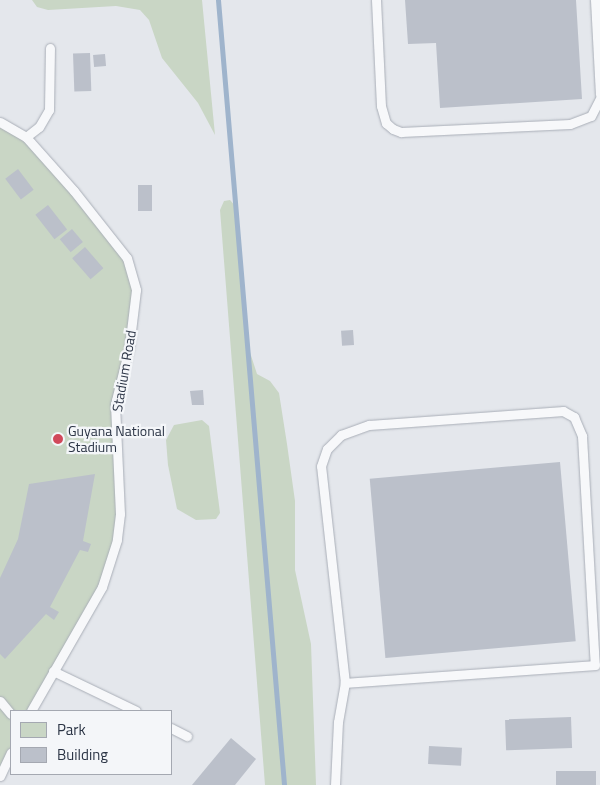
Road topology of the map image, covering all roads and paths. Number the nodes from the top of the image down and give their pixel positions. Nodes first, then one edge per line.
1 (376, 0) edge
2 (595, 0) edge
3 (50, 48) dead end
4 (600, 94) edge
5 (600, 98) edge
6 (0, 122) edge
7 (26, 137) junction
8 (53, 671) junction
9 (345, 683) junction
10 (0, 702) edge
11 (32, 710) edge
12 (134, 710) edge
13 (10, 713) edge
14 (172, 728) edge
15 (187, 736) dead end
16 (10, 754) edge
17 (0, 776) edge
18 (335, 785) edge

1 - 5 lane
2 - 4 lane
3 - 7 lane
6 - 7 lane, Stadium Road
7 - 8 lane, Stadium Road
8 - 11 lane, Stadium Road
8 - 12 lane
9 - 9 lane
9 - 18 lane
10 - 13 lane
14 - 15 lane
16 - 17 lane

